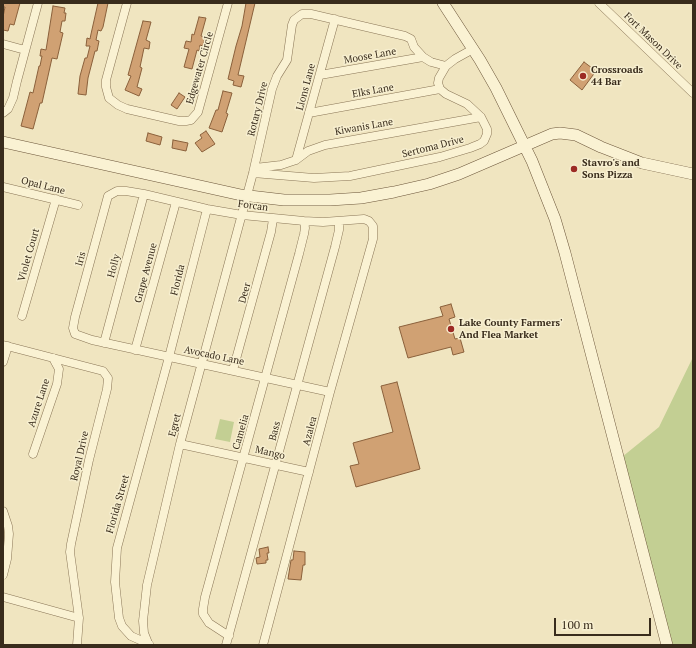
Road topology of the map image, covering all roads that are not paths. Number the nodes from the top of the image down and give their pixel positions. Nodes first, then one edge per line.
1 (38, 3) edge
2 (127, 3) edge
3 (228, 3) edge
4 (443, 3) edge
5 (599, 3) edge
6 (335, 19) junction
7 (3, 44) edge
8 (473, 49) junction
9 (25, 50) junction
10 (423, 57) junction
11 (446, 66) junction
12 (320, 76) junction
13 (440, 89) junction
14 (693, 93) edge
15 (3, 113) edge
16 (309, 113) junction
17 (481, 117) junction
18 (3, 142) edge
19 (524, 146) junction
20 (296, 160) junction
21 (254, 170) junction
22 (693, 174) edge
23 (3, 187) edge
24 (132, 192) joint
25 (144, 194) junction
26 (247, 196) junction
27 (56, 199) junction
28 (176, 202) junction
29 (78, 205) dead end
30 (207, 209) junction
31 (242, 215) junction
32 (272, 219) junction
33 (339, 221) junction
34 (304, 222) junction
35 (372, 223) joint
36 (22, 316) dead end
37 (92, 340) joint
38 (104, 343) junction
39 (6, 346) edge
40 (135, 350) junction
41 (169, 357) junction
42 (53, 358) junction
43 (3, 362) edge
44 (202, 364) junction
45 (233, 370) junction
46 (266, 378) junction
47 (298, 385) junction
48 (330, 392) junction
49 (180, 444) junction
50 (33, 454) dead end
51 (244, 457) junction
52 (277, 465) junction
53 (309, 472) junction
54 (3, 511) edge
55 (3, 574) edge
56 (3, 597) edge
57 (79, 618) junction
58 (229, 636) junction
59 (149, 644) edge
60 (77, 645) edge
61 (226, 645) edge
62 (263, 645) edge
63 (667, 645) edge

1 - 9 street
2 - 3 street, Edgewater Circle
4 - 8 main road
5 - 14 street, Fort Mason Drive
6 - 10 street, Rotary Drive
6 - 12 street, Lions Lane
6 - 21 street, Rotary Drive
7 - 9 street
8 - 11 street
8 - 19 main road
9 - 15 street
10 - 11 street
10 - 12 street, Moose Lane
11 - 13 street
12 - 16 street, Lions Lane
13 - 16 street, Elks Lane
13 - 17 street
16 - 20 street, Lions Lane
17 - 20 street, Kiwanis Lane
17 - 21 street, Sertoma Drive
18 - 26 main road
19 - 22 main road
19 - 26 main road
19 - 63 main road
20 - 21 street, Kiwanis Lane
21 - 26 street, Rotary Drive
23 - 27 street, Opal Lane
24 - 25 street, Forcan
24 - 37 street, Iris
25 - 28 street, Forcan
25 - 38 street, Holly
26 - 31 street, Rotary Drive
27 - 29 street, Opal Lane
27 - 36 street, Violet Court
28 - 30 street, Forcan
28 - 40 street, Grape Avenue
30 - 31 street, Forcan
30 - 41 street, Florida
31 - 32 street, Forcan
31 - 44 street, Egret
32 - 34 street, Forcan
32 - 45 street, Deer
33 - 34 street, Forcan
33 - 35 street, Forcan
33 - 47 street, Bass
34 - 46 street, Camelia
35 - 48 street, Azalea
37 - 38 street, Avocado Lane
38 - 40 street, Avocado Lane
39 - 42 street, Royal Drive
39 - 43 street
40 - 41 street, Avocado Lane
41 - 44 street, Avocado Lane
41 - 59 street, Florida Street
42 - 50 street, Azure Lane
42 - 57 street, Royal Drive
44 - 45 street, Avocado Lane
44 - 49 street, Egret
45 - 46 street, Avocado Lane
46 - 47 street, Avocado Lane
46 - 51 street, Camelia
47 - 48 street, Avocado Lane
47 - 52 street, Bass
48 - 53 street, Azalea
49 - 51 street, Mango
49 - 59 street, Egret
51 - 52 street, Mango
51 - 58 street, Camelia
52 - 53 street, Mango
52 - 58 street, Bass
53 - 62 street, Azalea
54 - 55 street
56 - 57 street
57 - 60 street, Royal Drive
58 - 61 street, Bass

